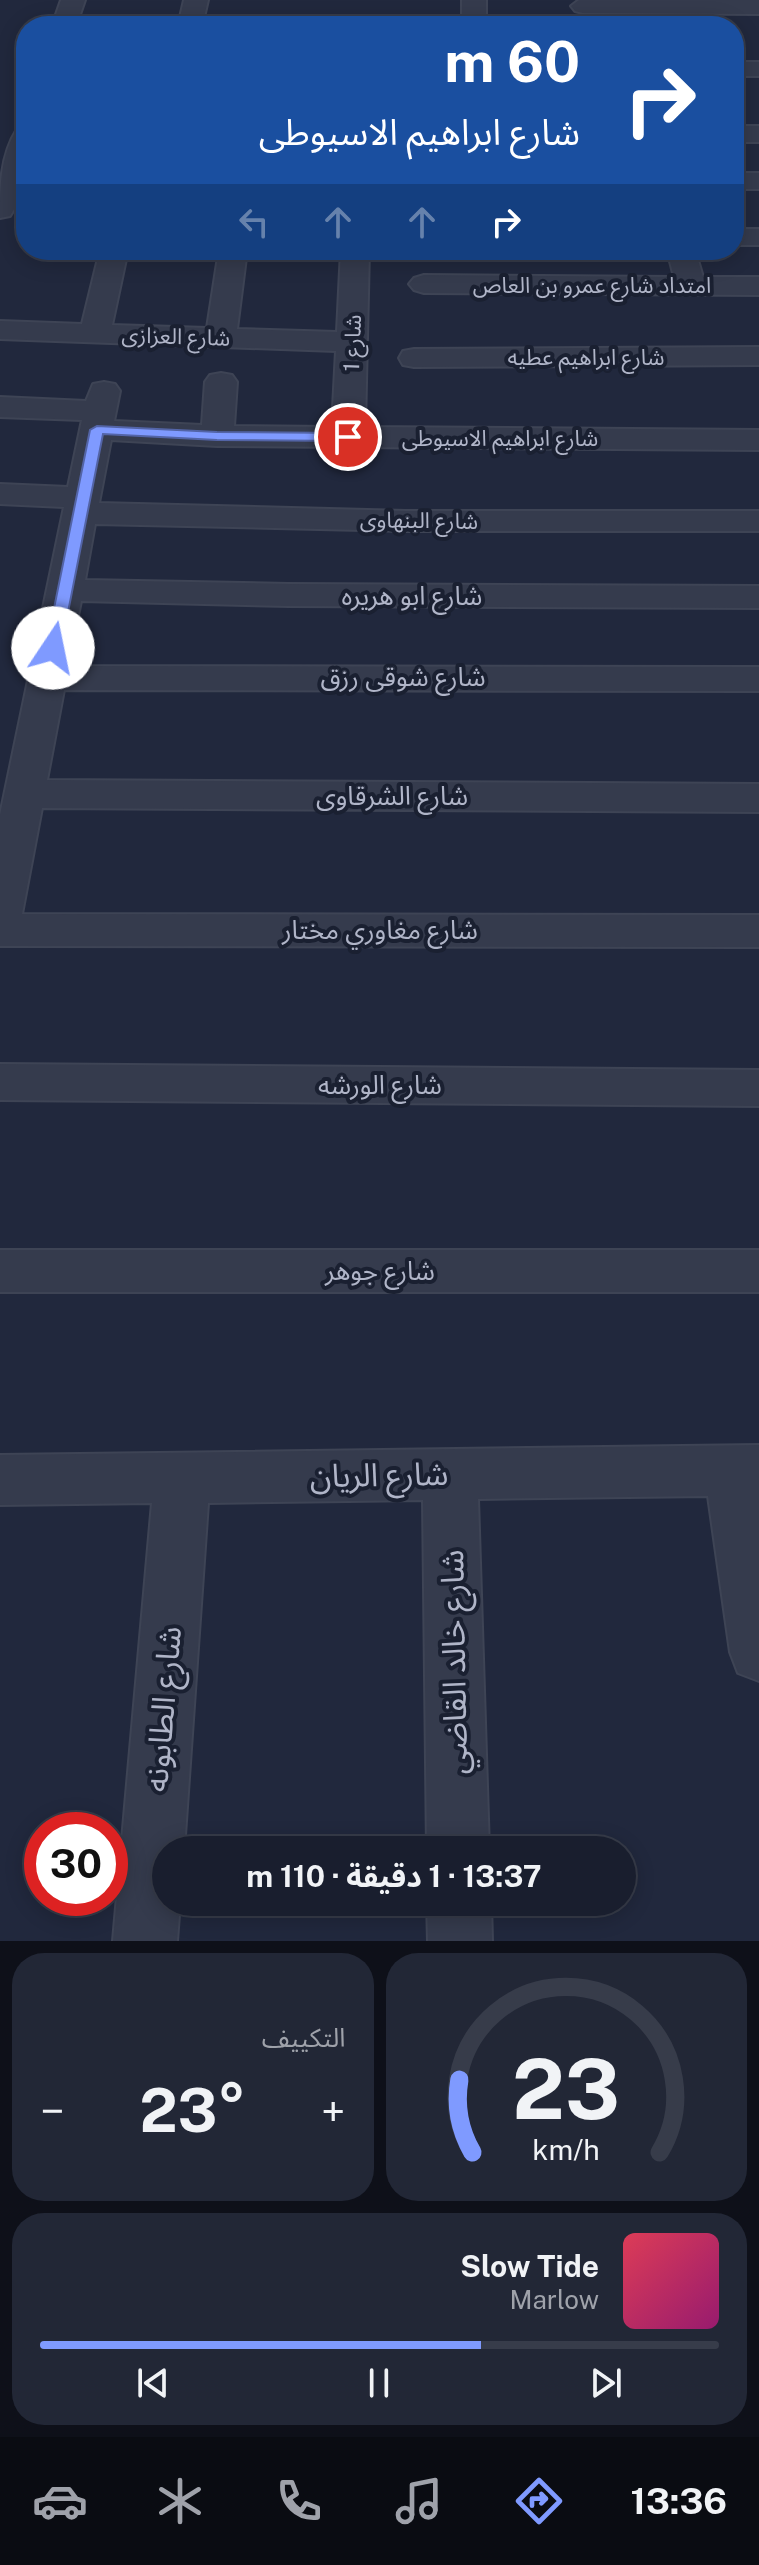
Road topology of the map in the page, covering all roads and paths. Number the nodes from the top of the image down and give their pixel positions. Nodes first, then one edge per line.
1 (759, 7) edge
2 (583, 11) edge
3 (16, 164) edge
4 (0, 210) edge
5 (112, 260) edge
6 (232, 260) edge
7 (355, 260) edge
8 (684, 260) edge
9 (424, 284) dead end
10 (691, 286) junction
11 (759, 286) edge
12 (0, 330) edge
13 (95, 333) junction
14 (221, 337) junction
15 (352, 342) junction
16 (759, 356) edge
17 (414, 358) dead end
18 (221, 382) dead end
19 (0, 407) edge
20 (100, 410) junction
21 (217, 436) junction
22 (348, 437) junction
23 (759, 440) edge
24 (0, 494) edge
25 (82, 505) junction
26 (759, 521) edge
27 (65, 590) junction
28 (759, 597) edge
29 (47, 678) junction
30 (759, 679) edge
31 (25, 794) junction
32 (759, 798) edge
33 (0, 918) edge
34 (0, 930) edge
35 (759, 931) edge
36 (0, 1082) edge
37 (759, 1088) edge
38 (0, 1271) edge
39 (759, 1271) edge
40 (745, 1470) edge
41 (450, 1474) junction
42 (182, 1478) junction
43 (0, 1480) edge
44 (759, 1652) edge
45 (458, 1836) edge
46 (459, 1916) edge
47 (145, 1941) edge
48 (460, 1941) edge

1 - 2 street
3 - 4 street
5 - 13 street
6 - 14 street
7 - 15 street, شارع 1
8 - 10 street
9 - 10 street, امتداد شارع عمرو بن العاص
10 - 11 street, امتداد شارع عمرو بن العاص
12 - 13 street, شارع العزازى
13 - 14 street, شارع العزازى
14 - 15 street, شارع العزازى
15 - 22 street, شارع 1
16 - 17 street, شارع ابراهيم عطيه
18 - 21 street
19 - 20 street, شارع ابراهيم الاسيوطى
20 - 21 street, شارع ابراهيم الاسيوطى
20 - 25 street
21 - 22 street, شارع ابراهيم الاسيوطى
22 - 23 street, شارع ابراهيم الاسيوطى
24 - 25 street, شارع البنهاوى
25 - 26 street, شارع البنهاوى
25 - 27 street
27 - 28 street, شارع ابو هريره
27 - 29 street
29 - 30 street, شارع شوقى رزق
29 - 31 street
31 - 32 street, شارع الشرقاوى
31 - 33 street
34 - 35 street, شارع مغاوري مختار
36 - 37 street, شارع الورشه
38 - 39 street, شارع جوهر
40 - 41 street, شارع الريان
40 - 44 street
41 - 42 street, شارع الريان
41 - 45 street, شارع خالد القاضي
42 - 43 street, شارع الريان
42 - 47 street, شارع الطابونه
46 - 48 street

